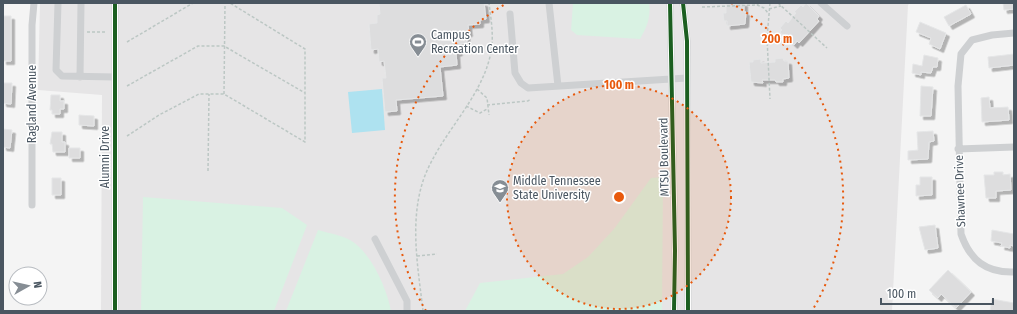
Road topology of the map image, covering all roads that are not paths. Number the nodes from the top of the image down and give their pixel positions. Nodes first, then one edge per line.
1 (34, 3) edge
2 (58, 3) edge
3 (81, 3) edge
4 (115, 3) edge
5 (549, 3) edge
6 (670, 3) edge
7 (683, 3) edge
8 (821, 3) edge
9 (510, 14) dead end
10 (847, 26) dead end
11 (1014, 33) edge
12 (80, 77) junction
13 (115, 77) junction
14 (686, 78) junction
15 (672, 79) junction
16 (558, 86) junction
17 (1014, 147) edge
18 (958, 148) junction
19 (32, 205) dead end
20 (375, 239) dead end
21 (1014, 272) edge
22 (115, 311) edge
23 (407, 311) edge
24 (674, 311) edge
25 (688, 311) edge

1 - 19 street, Ragland Avenue
2 - 12 street
3 - 12 street
4 - 13 street, Alumni Drive
5 - 16 street
6 - 15 street, MTSU Boulevard
7 - 14 street, MTSU Boulevard
8 - 10 street
9 - 16 street
11 - 18 street, Shawnee Drive
12 - 13 street
13 - 22 street, Alumni Drive
14 - 15 street
14 - 25 street, MTSU Boulevard
15 - 16 street
15 - 24 street, MTSU Boulevard
17 - 18 street
18 - 21 street, Shawnee Drive
20 - 23 street

